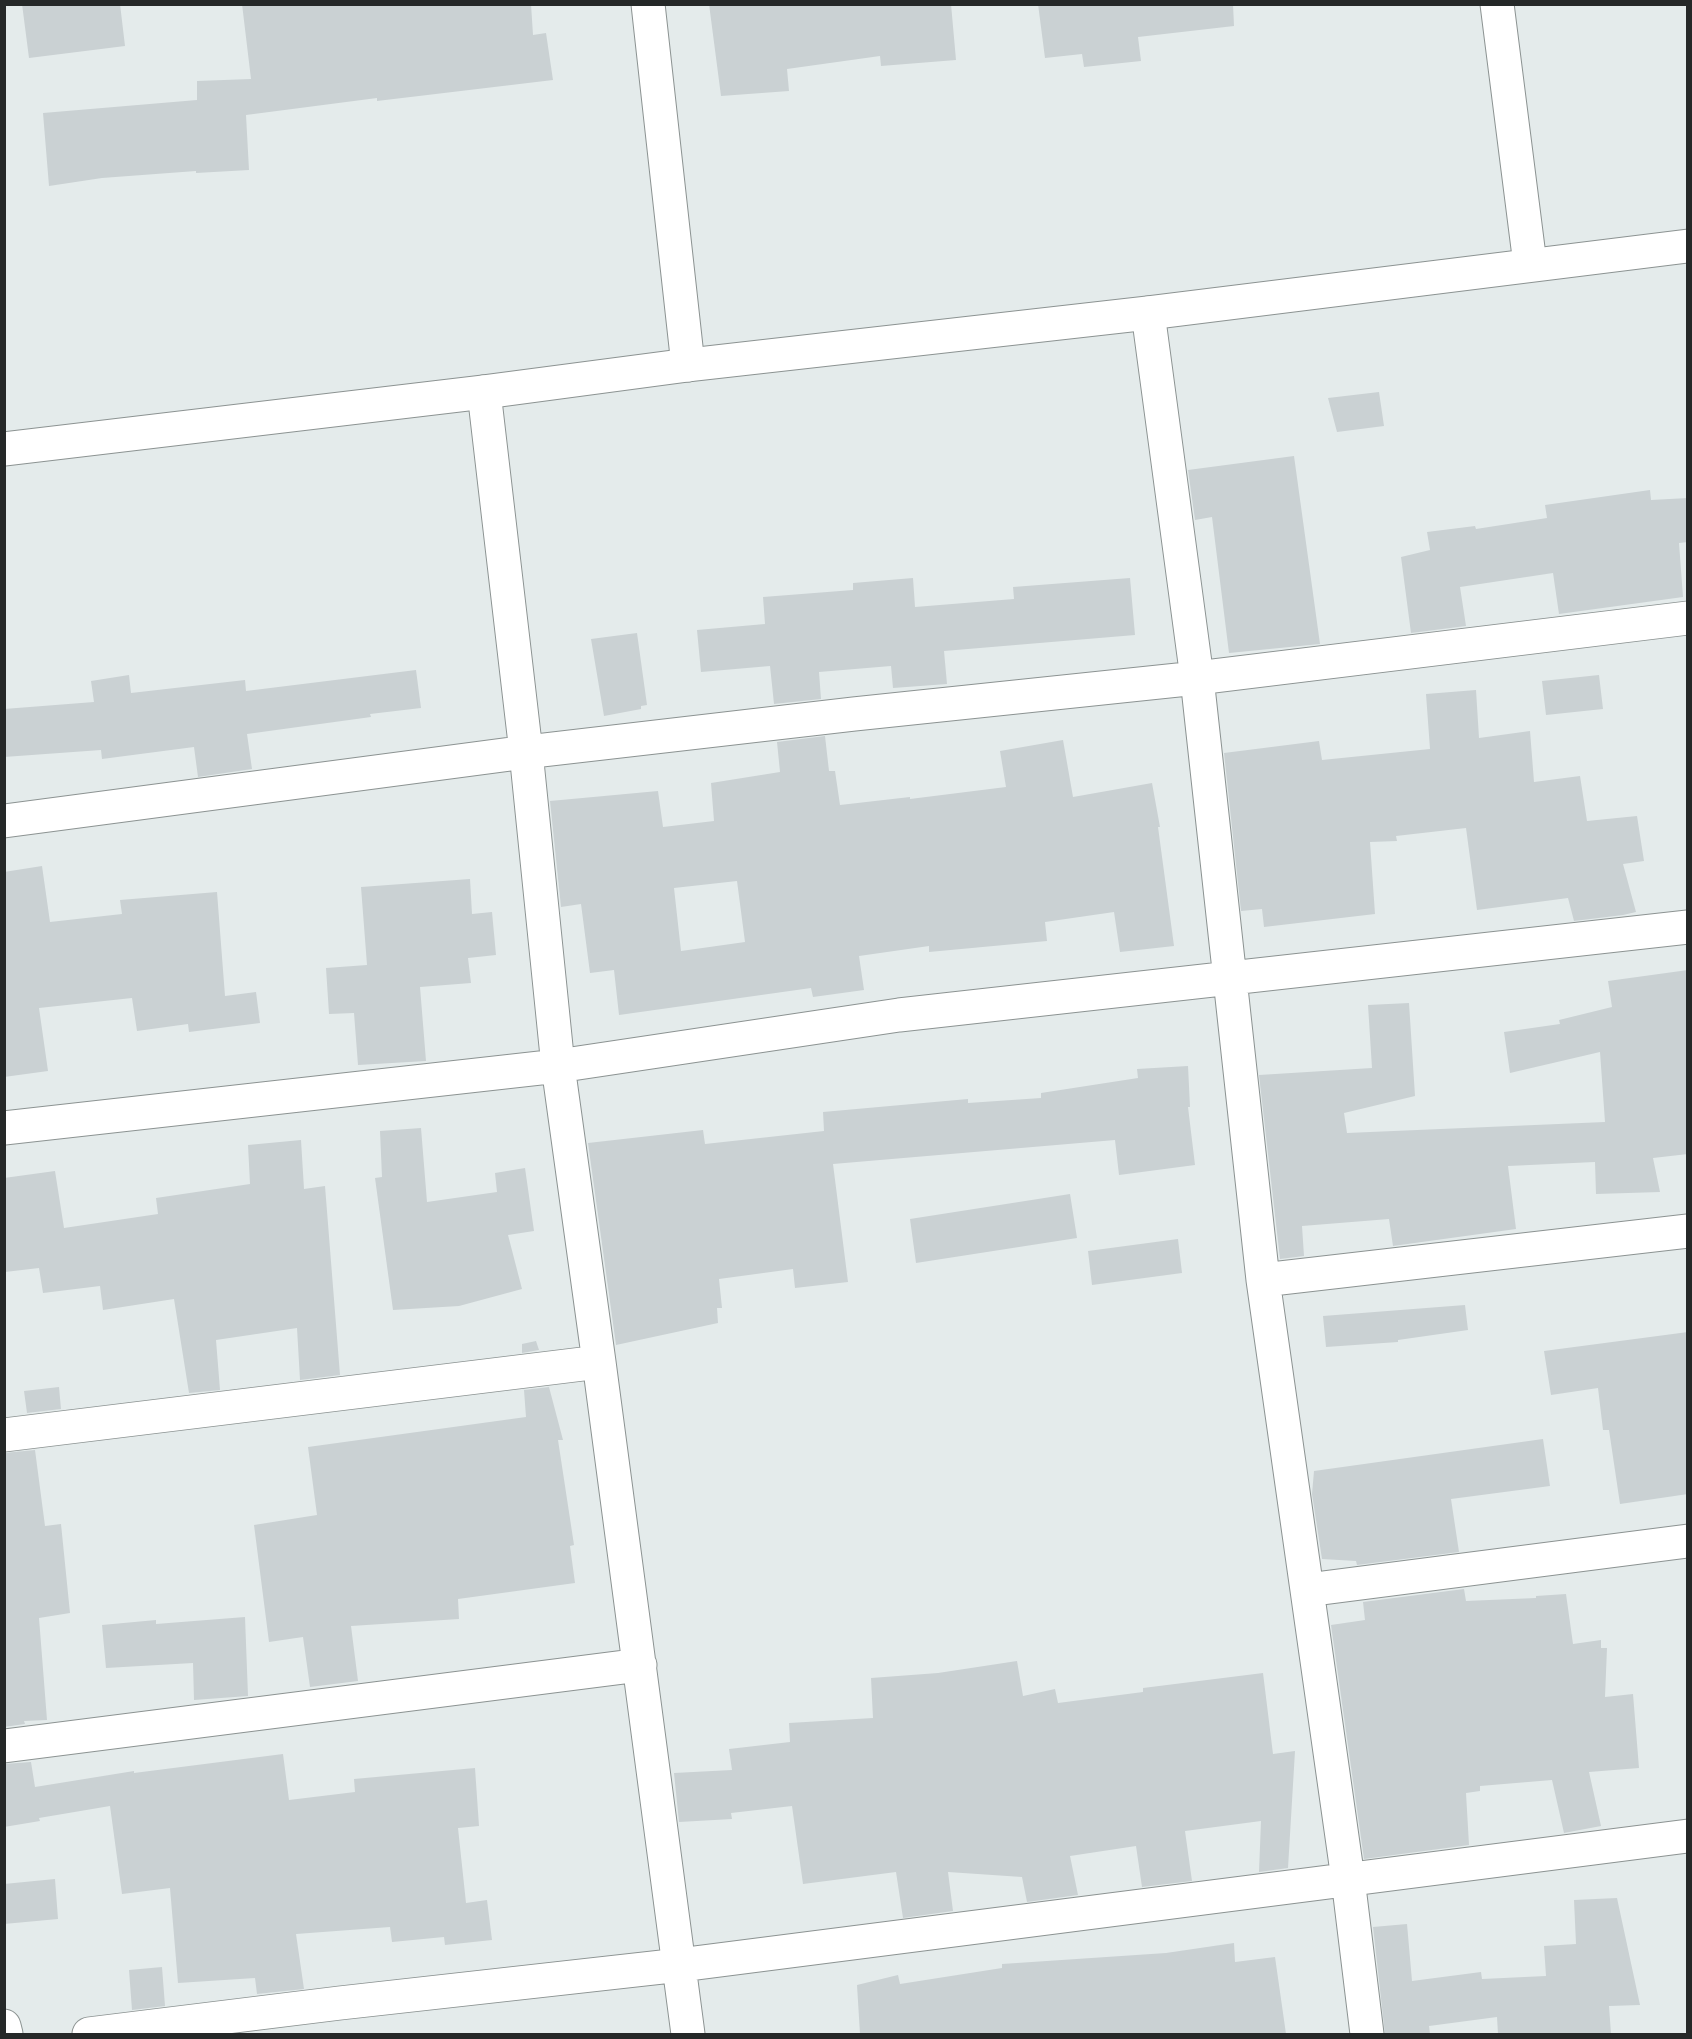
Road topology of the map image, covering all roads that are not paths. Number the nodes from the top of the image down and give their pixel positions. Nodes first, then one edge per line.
1 (648, 4) edge
2 (1497, 4) edge
3 (1688, 246) edge
4 (1530, 264) junction
5 (1148, 314) junction
6 (688, 365) junction
7 (484, 392) junction
8 (4, 449) edge
9 (1688, 618) edge
10 (1197, 678) junction
11 (526, 752) junction
12 (4, 821) edge
13 (1688, 927) edge
14 (1229, 978) junction
15 (558, 1066) junction
16 (4, 1128) edge
17 (1688, 1230) edge
18 (1263, 1280) junction
19 (600, 1362) junction
20 (4, 1435) edge
21 (1688, 1541) edge
22 (1307, 1590) junction
23 (640, 1665) junction
24 (4, 1746) edge
25 (1688, 1836) edge
26 (1348, 1879) junction
27 (680, 1965) junction
28 (4, 2026) edge
29 (6, 2034) edge
30 (89, 2034) edge
31 (688, 2034) edge
32 (1367, 2034) edge

1 - 6 street
2 - 4 street
3 - 4 street
4 - 5 street
5 - 6 street
5 - 10 street
6 - 7 street
7 - 8 street
7 - 11 street
9 - 10 street
10 - 11 street
10 - 14 street
11 - 12 street
11 - 15 street
13 - 14 street
14 - 15 street
14 - 18 street
15 - 16 street
15 - 19 street
17 - 18 street
18 - 22 street
19 - 20 street
19 - 23 street
21 - 22 street
22 - 26 street
23 - 24 street
23 - 27 street
25 - 26 street
26 - 27 street
26 - 32 street
27 - 30 street
27 - 31 street
28 - 29 street

